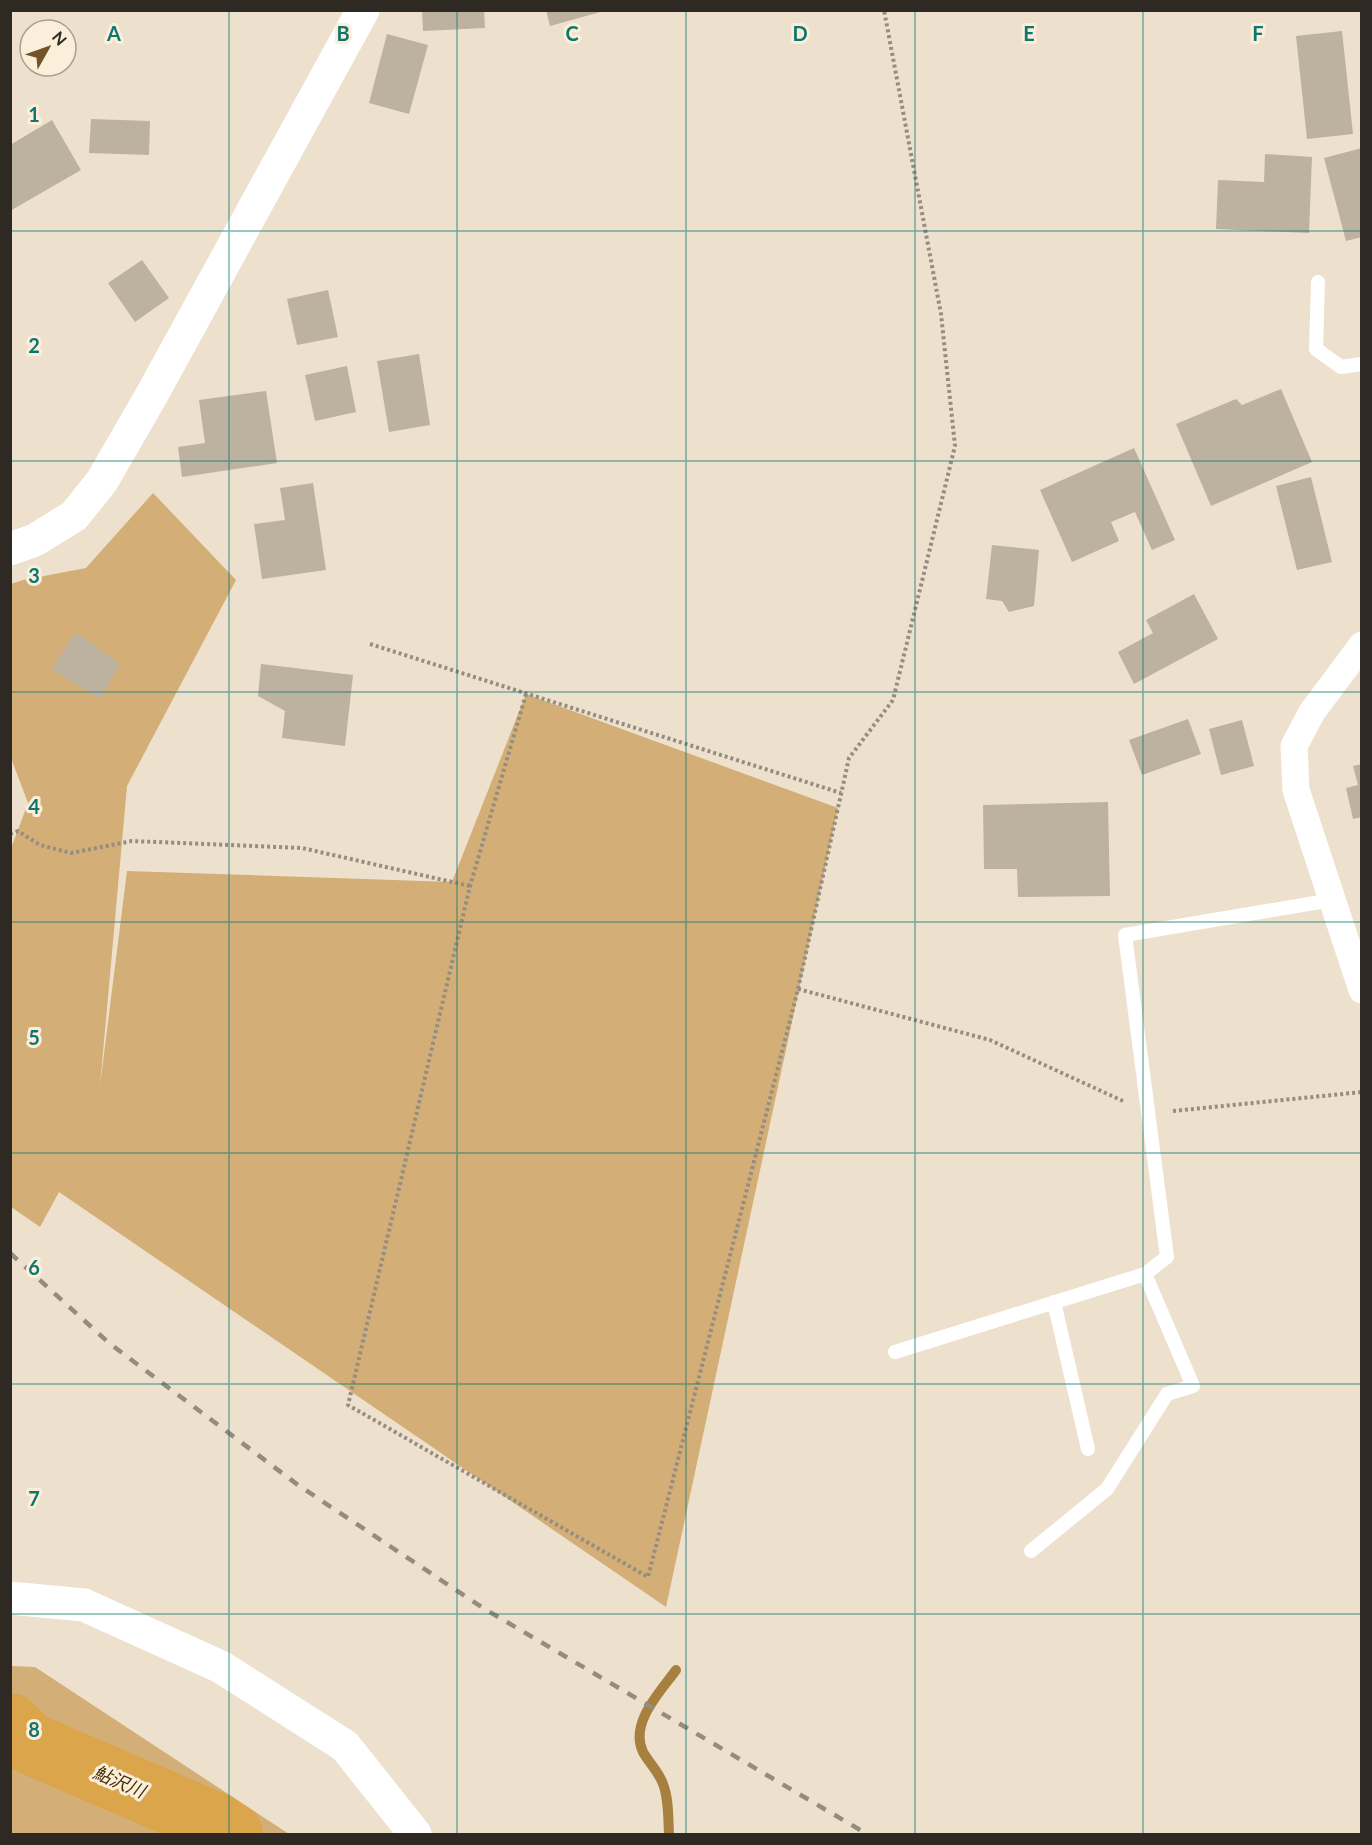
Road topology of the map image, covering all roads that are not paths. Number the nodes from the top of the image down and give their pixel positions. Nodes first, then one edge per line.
1 (363, 10) edge
2 (1318, 282) dead end
3 (1362, 364) edge
4 (10, 549) edge
5 (1362, 645) edge
6 (1332, 900) junction
7 (1362, 990) edge
8 (1145, 1274) junction
9 (1054, 1302) junction
10 (895, 1352) dead end
11 (1088, 1449) dead end
12 (1031, 1551) dead end
13 (10, 1598) edge
14 (415, 1834) edge

1 - 4 street
2 - 3 lane
5 - 6 street
6 - 7 street
6 - 8 lane
8 - 9 lane
8 - 12 lane
9 - 10 lane
9 - 11 lane
13 - 14 street

